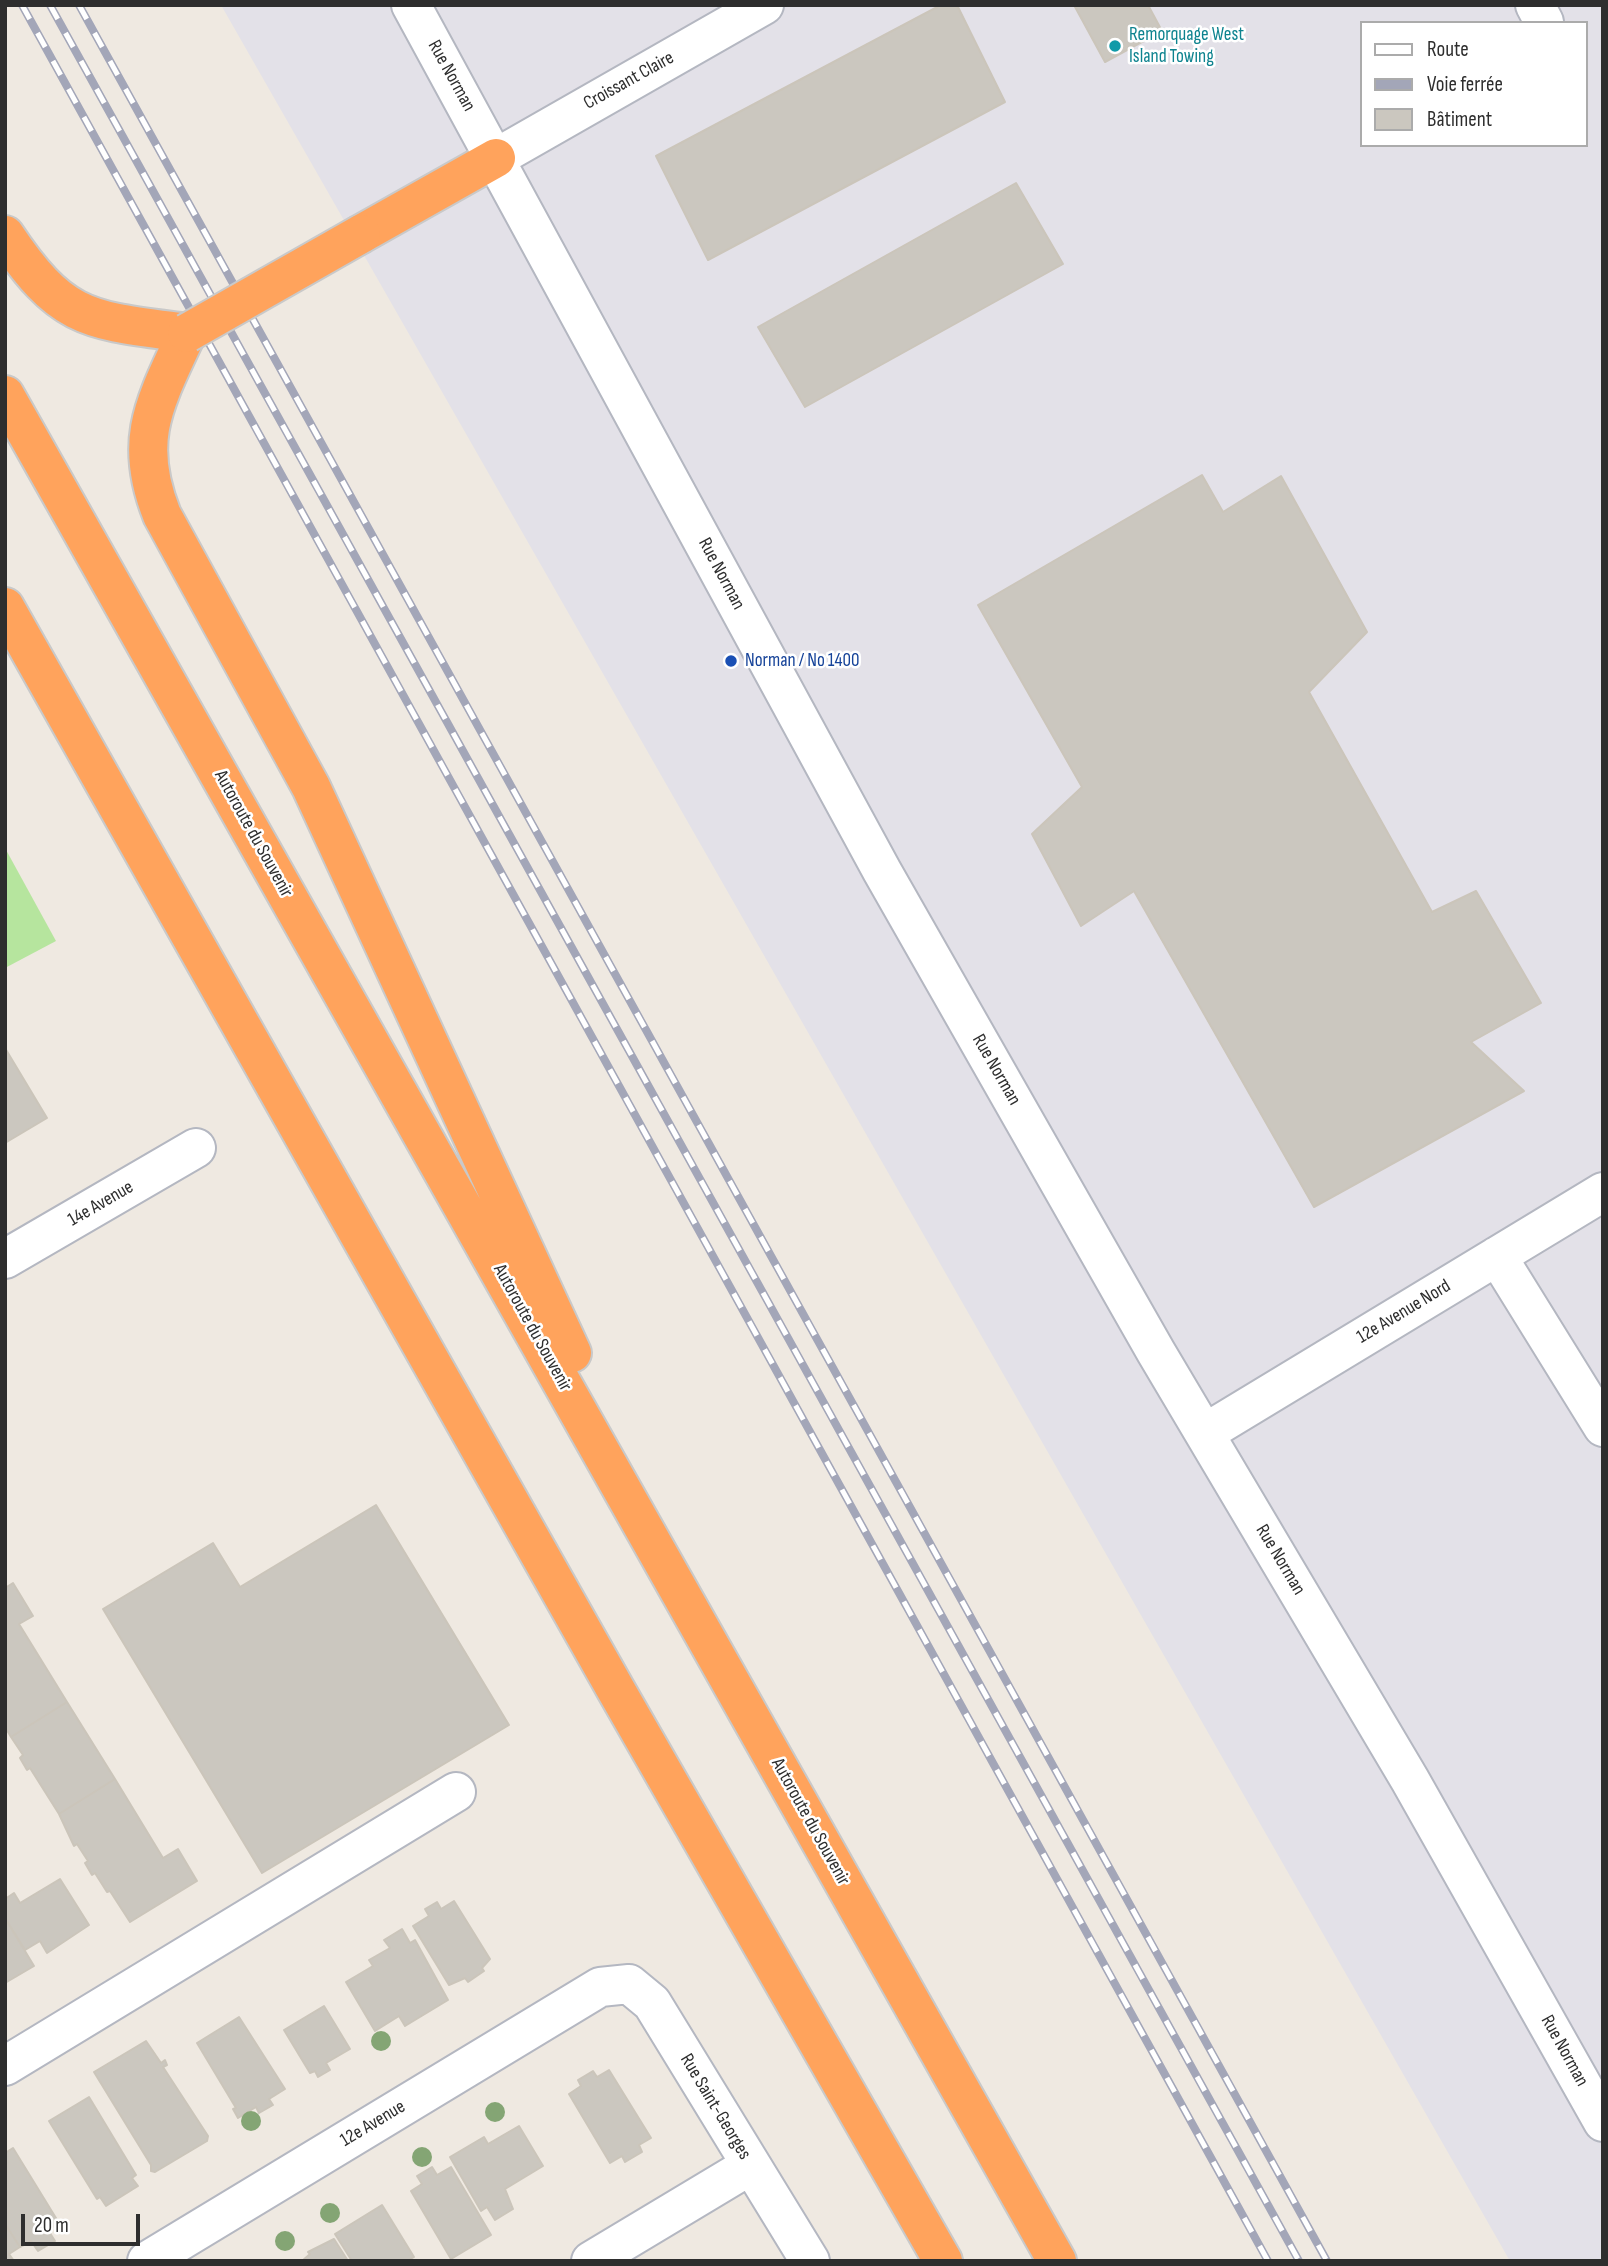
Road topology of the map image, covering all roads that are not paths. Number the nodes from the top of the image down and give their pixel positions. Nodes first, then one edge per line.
1 (411, 5) edge
2 (764, 5) edge
3 (1535, 5) edge
4 (1543, 21) edge
5 (496, 158) junction
6 (5, 235) edge
7 (176, 339) junction
8 (5, 395) edge
9 (5, 607) edge
10 (196, 1148) dead end
11 (1603, 1192) edge
12 (1497, 1256) junction
13 (5, 1259) edge
14 (1603, 1427) edge
15 (1205, 1433) junction
16 (688, 1606) junction
17 (456, 1791) dead end
18 (600, 1987) joint
19 (5, 2066) edge
20 (1603, 2122) edge
21 (751, 2165) junction
22 (146, 2261) edge
23 (591, 2261) edge
24 (810, 2261) edge
25 (943, 2261) edge
26 (1057, 2261) edge

1 - 5 street, Rue Norman
2 - 5 street, Croissant Claire
3 - 4 street
5 - 7 highway, bridge
5 - 15 street, Rue Norman
6 - 7 highway
7 - 16 highway
8 - 16 highway, Autoroute du Souvenir
9 - 25 highway
10 - 13 street, 14e Avenue
11 - 12 street, 12e Avenue Nord
12 - 14 street
12 - 15 street, 12e Avenue Nord
15 - 20 street, Rue Norman
16 - 26 highway, Autoroute du Souvenir
17 - 19 street
18 - 21 street, Rue Saint-Georges
18 - 22 street, 12e Avenue
21 - 23 street
21 - 24 street, Rue Saint-Georges

